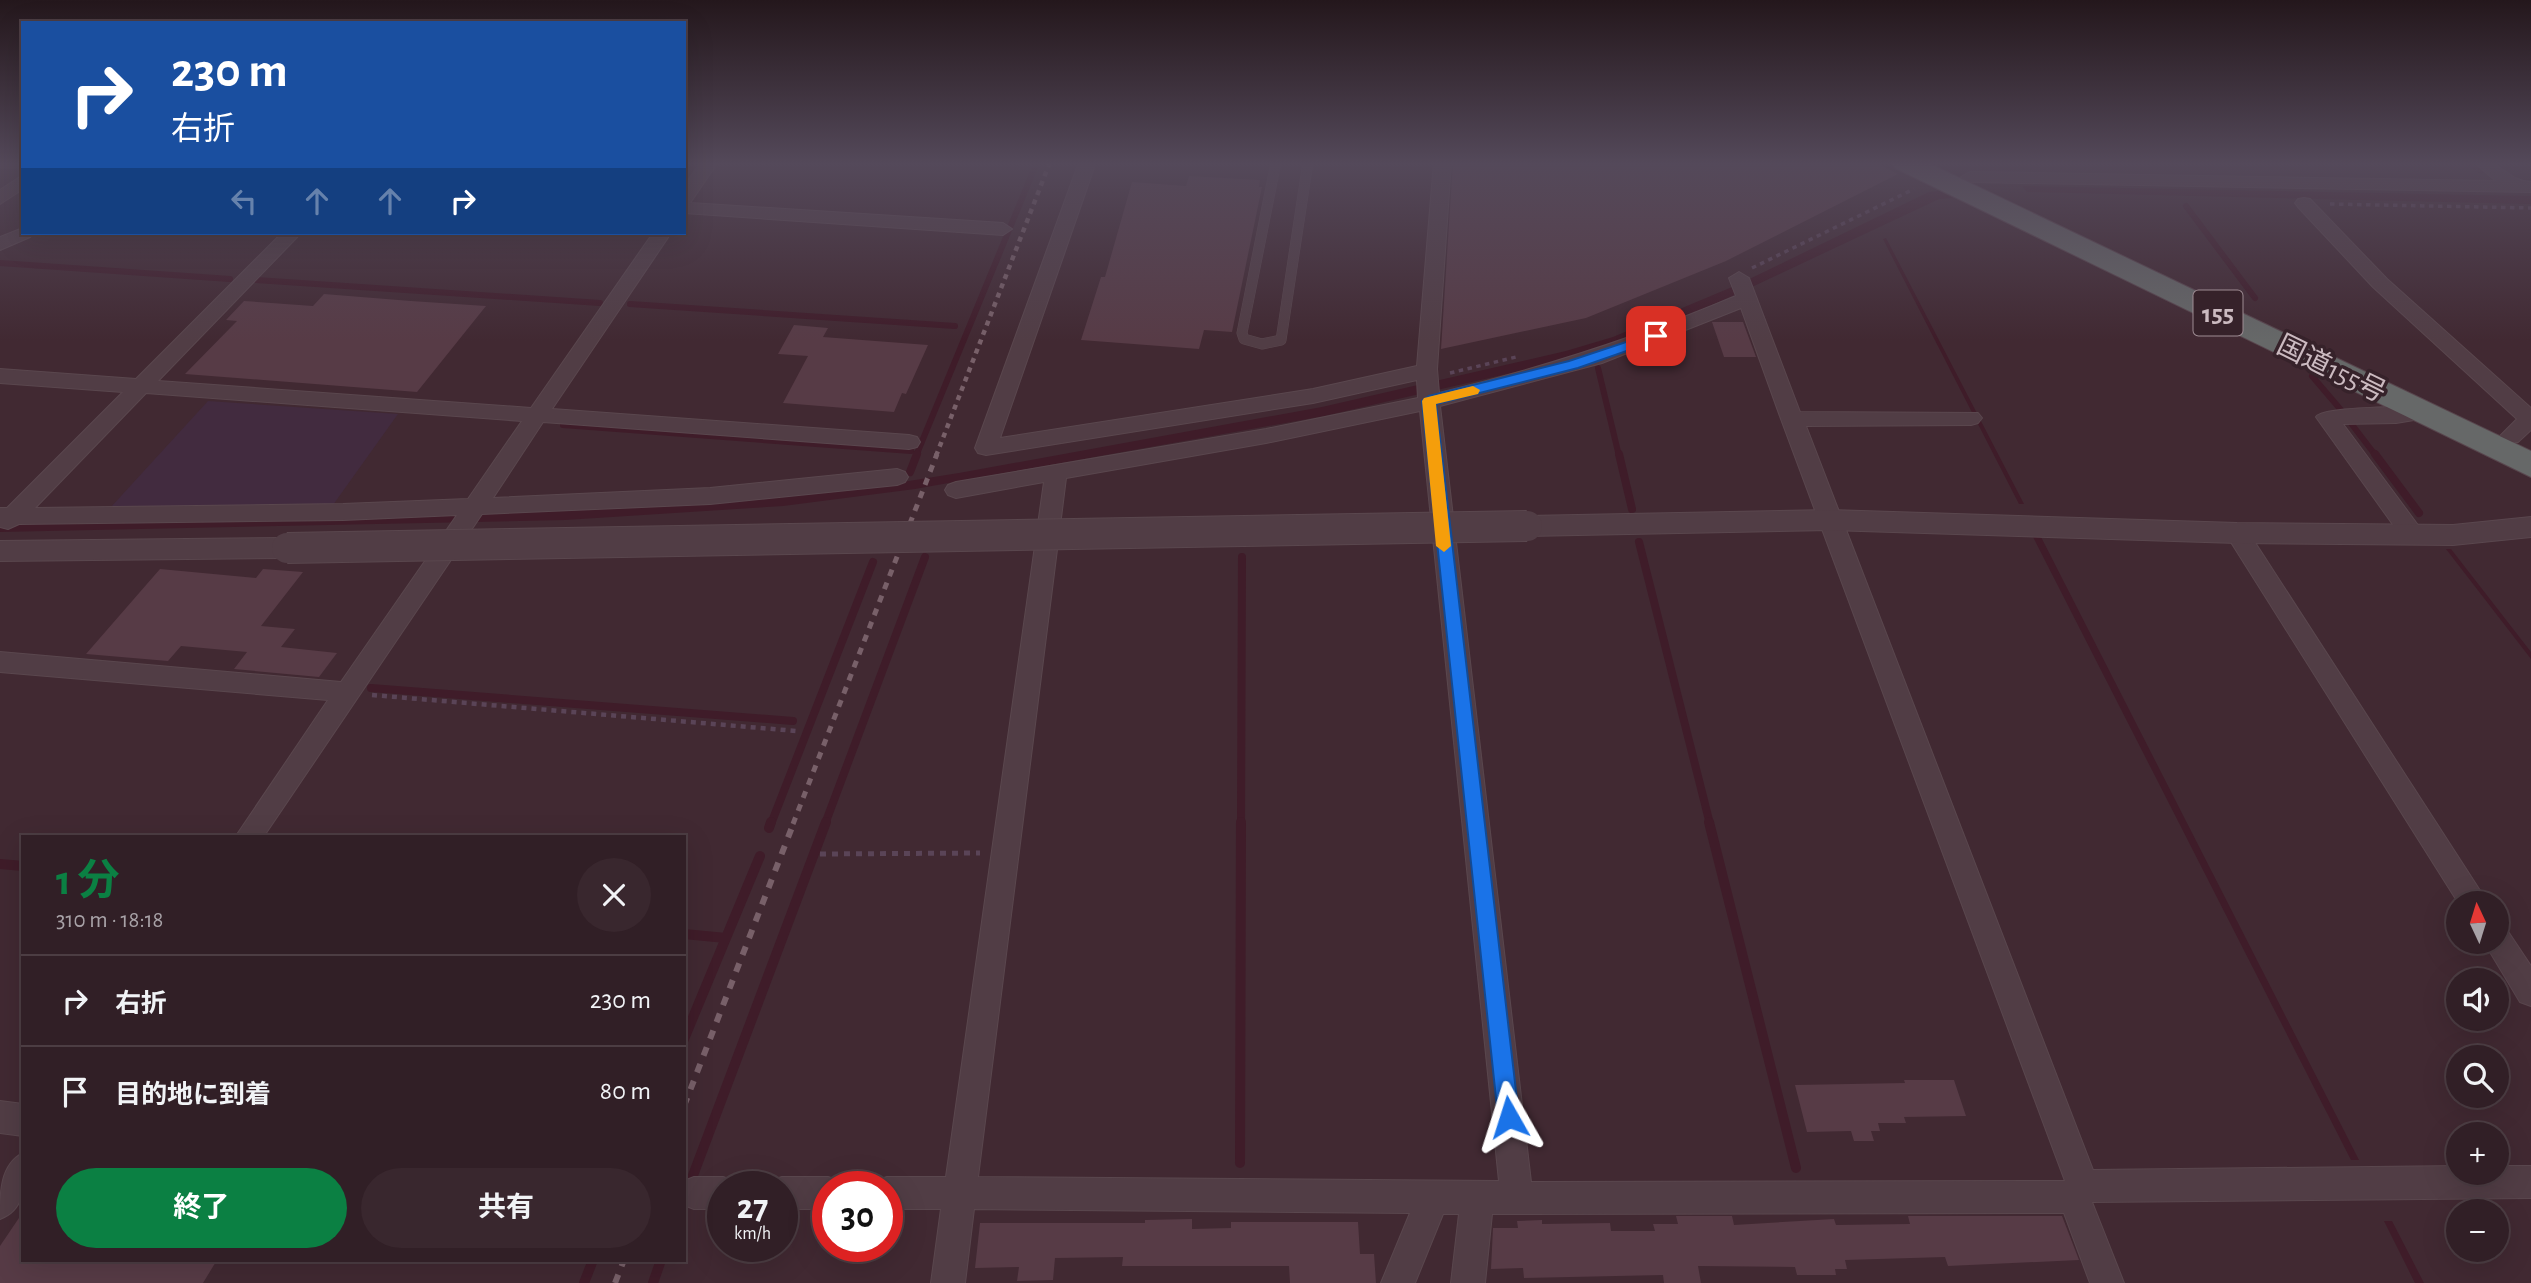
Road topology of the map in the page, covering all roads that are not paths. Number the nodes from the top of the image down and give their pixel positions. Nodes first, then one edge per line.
1 (895, 222) edge
2 (1066, 222) edge
3 (1264, 222) edge
4 (1299, 222) edge
5 (1438, 222) edge
6 (2048, 222) edge
7 (2054, 222) edge
8 (2322, 222) edge
9 (1003, 229) dead end
10 (21, 234) edge
11 (290, 235) edge
12 (661, 235) edge
13 (0, 244) edge
14 (1427, 369) junction
15 (0, 376) edge
16 (141, 386) junction
17 (1429, 400) junction
18 (2425, 412) junction
19 (537, 417) junction
20 (1971, 418) dead end
21 (1792, 419) junction
22 (909, 442) dead end
23 (2520, 442) edge
24 (2531, 466) edge
25 (1056, 472) junction
26 (897, 477) dead end
27 (957, 489) dead end
28 (471, 513) junction
29 (6, 520) edge
30 (1830, 520) junction
31 (2531, 527) edge
32 (2237, 533) junction
33 (2412, 534) junction
34 (0, 551) edge
35 (0, 662) edge
36 (346, 692) junction
37 (250, 835) edge
38 (2466, 891) edge
39 (2507, 954) edge
40 (2531, 992) edge
41 (0, 1117) edge
42 (21, 1120) edge
43 (21, 1173) edge
44 (2531, 1182) edge
45 (2078, 1191) junction
46 (903, 1193) edge
47 (960, 1193) junction
48 (1433, 1197) junction
49 (1477, 1197) junction
50 (1517, 1198) junction
51 (0, 1203) edge
52 (948, 1283) edge
53 (1398, 1283) edge
54 (1468, 1283) edge
55 (2107, 1283) edge

1 - 9 street
2 - 14 street
3 - 4 lane
5 - 14 street
6 - 18 highway, 国道155号 / 155
7 - 23 highway, 国道155号 / 155
8 - 23 street
10 - 13 street
11 - 16 street
12 - 19 street
14 - 17 street
15 - 16 street
16 - 19 street
16 - 29 street
17 - 21 street
17 - 25 street
17 - 50 street
18 - 24 highway, 国道155号 / 155
18 - 33 street
19 - 22 street
19 - 28 street
20 - 21 street
21 - 30 street
25 - 27 street
25 - 47 street
26 - 28 street
28 - 29 street
28 - 36 street
30 - 32 street
30 - 34 street, bridge
30 - 45 street
31 - 33 street
32 - 33 street
32 - 38 street
35 - 36 street
36 - 37 street
39 - 40 street
41 - 42 street
43 - 51 street
44 - 45 street
45 - 50 street
45 - 55 street
46 - 47 street
47 - 48 street
47 - 52 street
48 - 49 street
48 - 53 street
49 - 50 street
49 - 54 street

